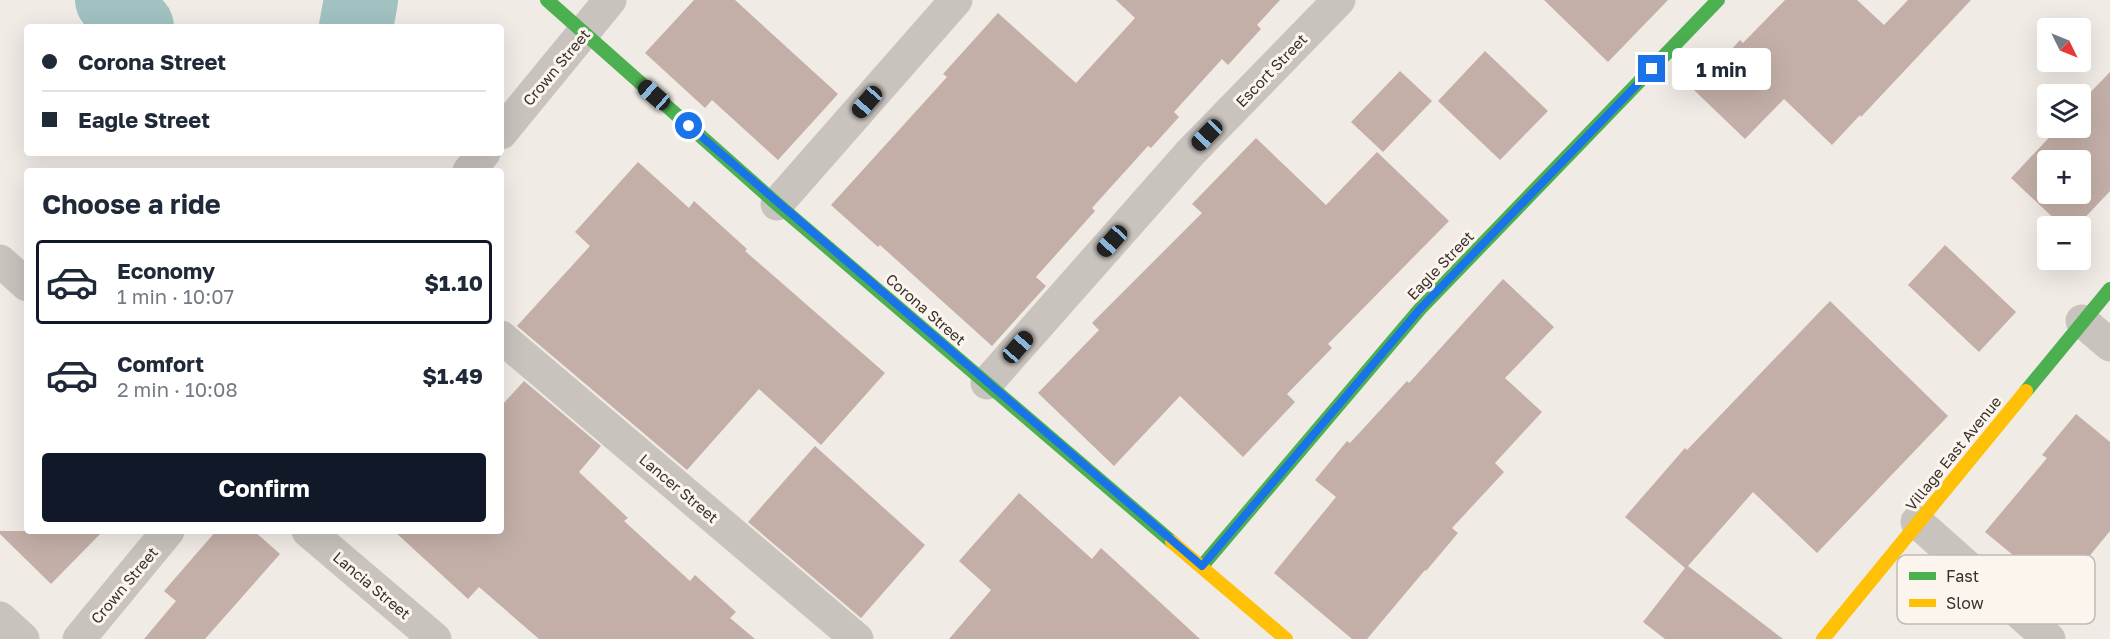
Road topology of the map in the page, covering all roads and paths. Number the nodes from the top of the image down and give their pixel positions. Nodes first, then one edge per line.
1 (547, 0) edge
2 (610, 0) edge
3 (956, 0) edge
4 (1339, 0) edge
5 (1718, 0) edge
6 (584, 33) junction
7 (504, 129) edge
8 (482, 156) edge
9 (472, 168) edge
10 (777, 204) junction
11 (0, 261) edge
12 (24, 282) edge
13 (2110, 289) edge
14 (2082, 321) junction
15 (504, 340) edge
16 (2110, 345) edge
17 (987, 383) junction
18 (1917, 522) junction
19 (166, 534) edge
20 (312, 534) edge
21 (1954, 555) edge
22 (1202, 566) junction
23 (0, 618) edge
24 (2032, 624) edge
25 (23, 639) edge
26 (79, 639) edge
27 (435, 639) edge
28 (857, 639) edge
29 (1286, 639) edge
30 (1823, 639) edge
31 (2049, 639) edge

1 - 6 street, Corona Street
2 - 6 street, Crown Street
3 - 10 street
4 - 17 street, Escort Street
5 - 22 street, Eagle Street
6 - 7 street, Crown Street
6 - 10 street, Corona Street
8 - 9 street
10 - 17 street, Corona Street
11 - 12 street
13 - 14 street, Village East Avenue
14 - 16 street
14 - 18 street, Village East Avenue
15 - 28 street, Lancer Street
17 - 22 street, Corona Street
18 - 21 street
18 - 30 street, Village East Avenue
19 - 26 street, Crown Street
20 - 27 street, Lancia Street
22 - 29 street, Corona Street
23 - 25 street
24 - 31 street

